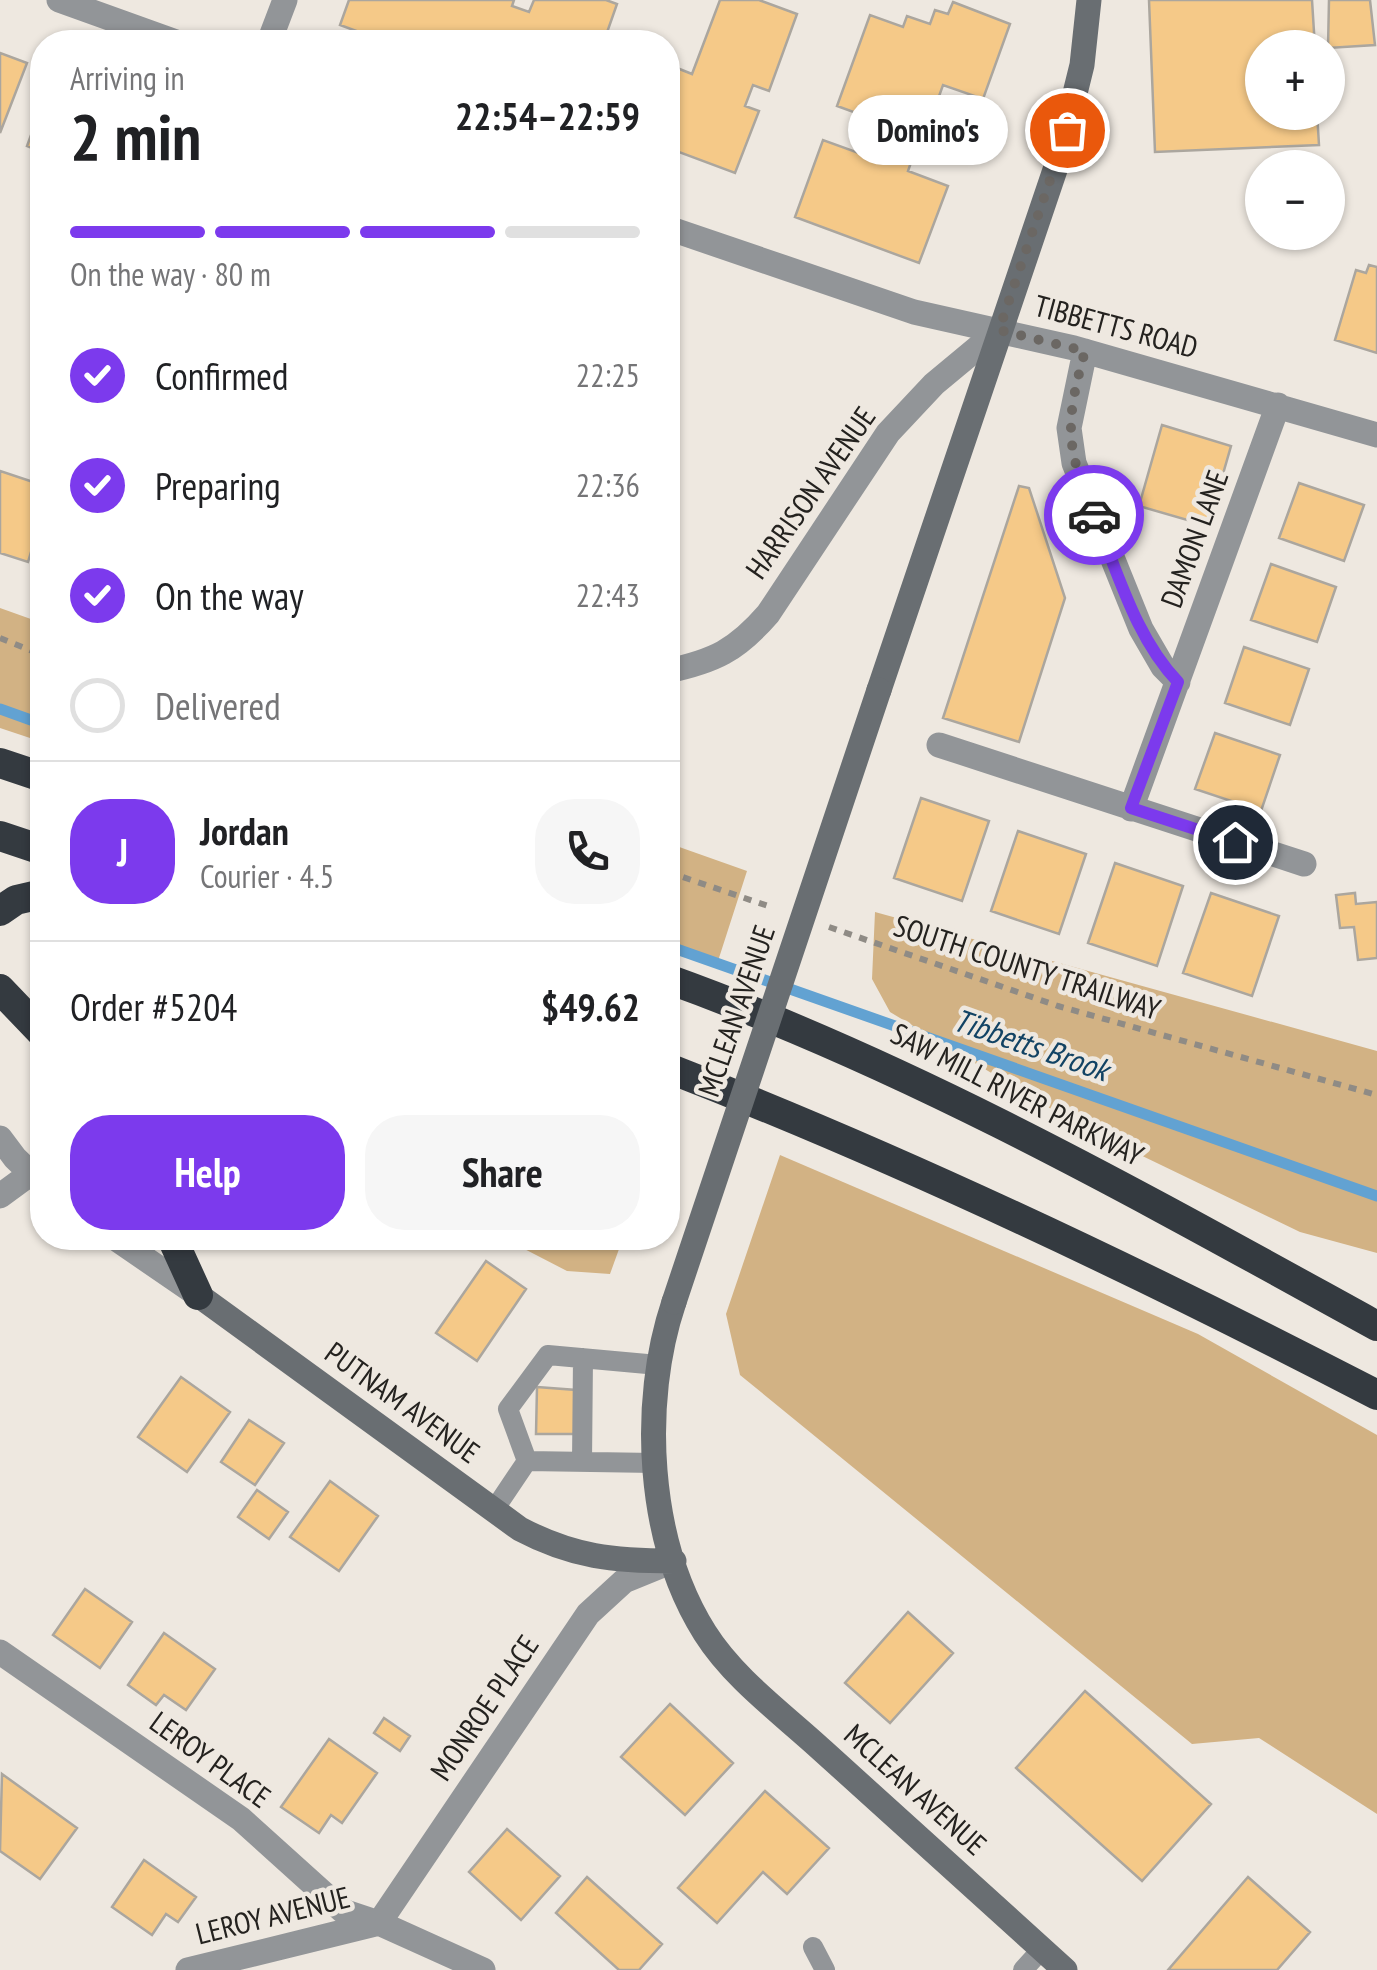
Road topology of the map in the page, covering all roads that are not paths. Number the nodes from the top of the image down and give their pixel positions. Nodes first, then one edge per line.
1 (59, 0) edge
2 (285, 0) edge
3 (1088, 0) edge
4 (143, 30) edge
5 (274, 30) edge
6 (680, 232) edge
7 (999, 330) junction
8 (1085, 351) junction
9 (1278, 406) junction
10 (1377, 435) edge
11 (680, 667) edge
12 (1178, 682) junction
13 (939, 745) dead end
14 (0, 763) edge
15 (30, 772) edge
16 (1131, 808) junction
17 (0, 836) edge
18 (30, 846) edge
19 (1304, 864) dead end
20 (30, 897) edge
21 (0, 911) edge
22 (0, 981) edge
23 (680, 984) edge
24 (10, 999) edge
25 (30, 1020) edge
26 (680, 1073) edge
27 (0, 1138) edge
28 (30, 1172) edge
29 (30, 1182) edge
30 (0, 1196) edge
31 (133, 1250) edge
32 (177, 1250) edge
33 (198, 1295) junction
34 (1377, 1326) edge
35 (584, 1358) junction
36 (658, 1365) junction
37 (1377, 1395) edge
38 (526, 1461) junction
39 (582, 1462) junction
40 (654, 1462) junction
41 (494, 1510) junction
42 (674, 1561) junction
43 (0, 1652) edge
44 (379, 1923) junction
45 (813, 1947) dead end
46 (1042, 1949) junction
47 (188, 1970) edge
48 (483, 1970) edge
49 (825, 1970) edge
50 (1024, 1970) edge
51 (1065, 1970) edge

1 - 4 street
2 - 5 street
3 - 7 street, MCLEAN AVENUE
6 - 7 street, TIBBETTS ROAD
7 - 8 street, TIBBETTS ROAD
7 - 11 street, HARRISON AVENUE
7 - 36 street, MCLEAN AVENUE, bridge
8 - 9 street, TIBBETTS ROAD
8 - 12 street
9 - 10 street, TIBBETTS ROAD
9 - 12 street, DAMON LANE
12 - 16 street, DAMON LANE
13 - 16 street
14 - 15 highway
16 - 19 street
17 - 18 highway
20 - 21 highway
22 - 24 highway
23 - 34 highway, SAW MILL RIVER PARKWAY
24 - 25 highway
26 - 37 highway
27 - 28 street
29 - 30 street
31 - 33 street, PUTNAM AVENUE
32 - 33 highway
33 - 41 street, PUTNAM AVENUE
35 - 36 lane
35 - 38 lane
35 - 39 lane
36 - 40 street, MCLEAN AVENUE
38 - 39 lane
38 - 41 lane
39 - 40 lane
40 - 42 street, MCLEAN AVENUE
41 - 42 street, PUTNAM AVENUE
42 - 44 street, MONROE PLACE
42 - 46 street, MCLEAN AVENUE
43 - 44 street, LEROY PLACE
44 - 47 street, LEROY AVENUE
44 - 48 street, LEROY AVENUE
45 - 49 lane
46 - 50 lane
46 - 51 street, MCLEAN AVENUE

